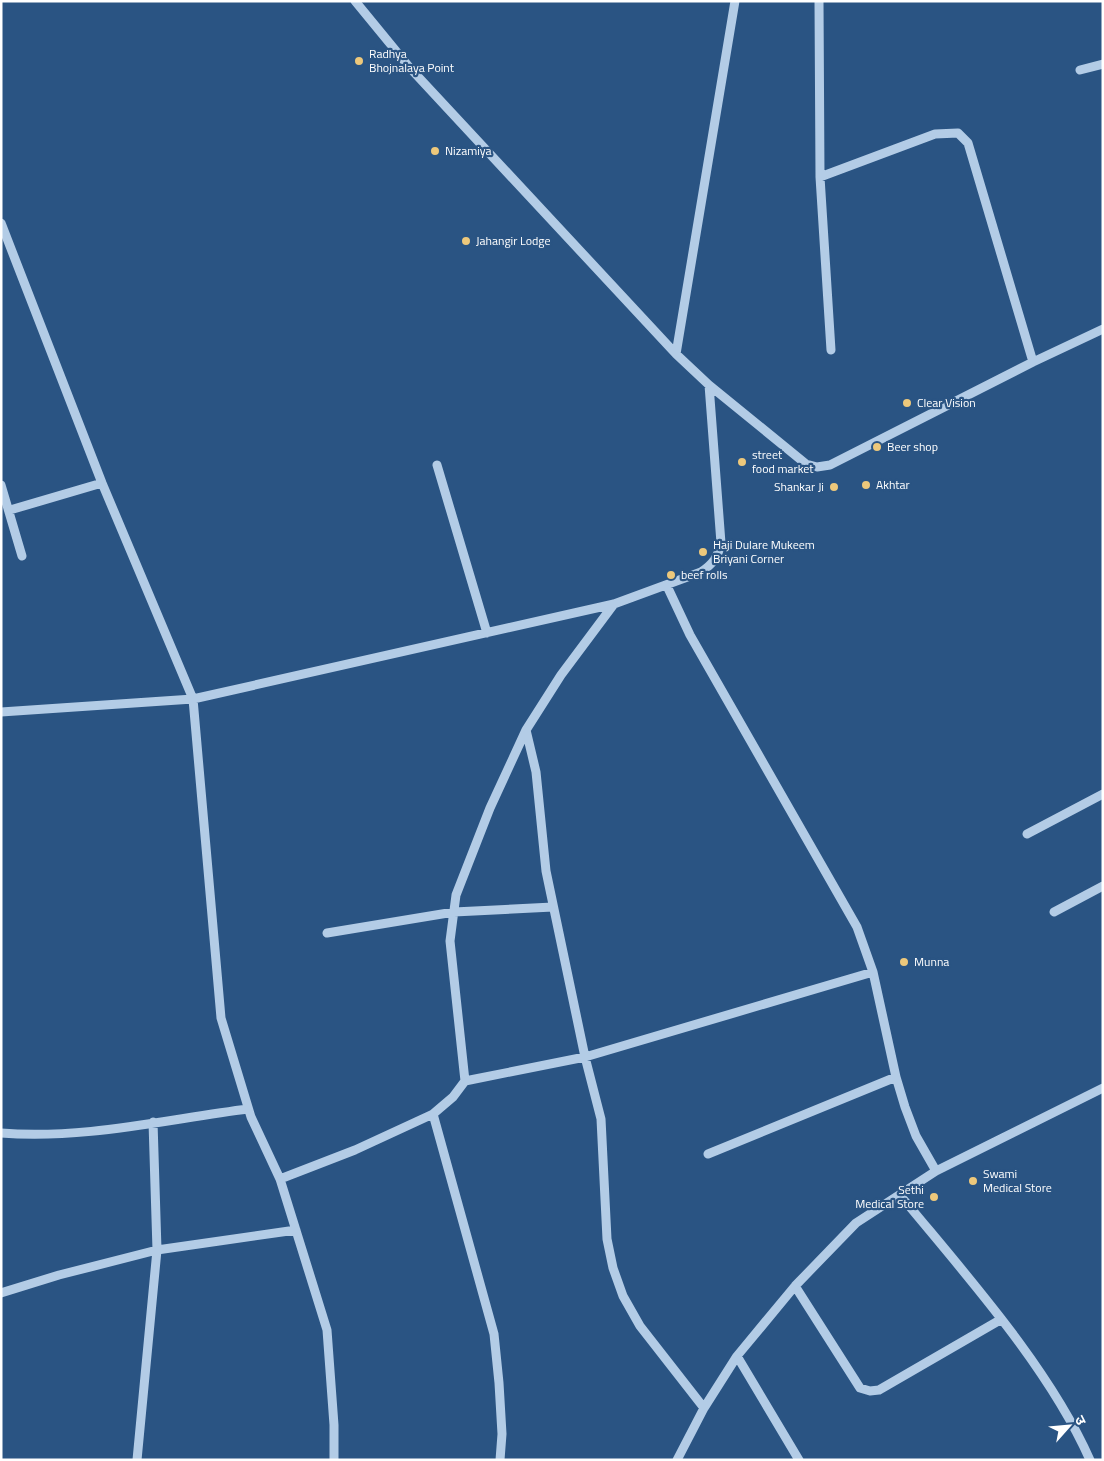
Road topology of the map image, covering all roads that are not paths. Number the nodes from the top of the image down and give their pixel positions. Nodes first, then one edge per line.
1 (355, 1) edge
2 (735, 1) edge
3 (818, 1) edge
4 (1103, 64) edge
5 (1080, 70) dead end
6 (820, 177) junction
7 (1, 223) edge
8 (1103, 329) edge
9 (831, 350) dead end
10 (676, 354) junction
11 (1033, 362) junction
12 (709, 385) junction
13 (437, 465) dead end
14 (102, 483) junction
15 (1, 485) edge
16 (10, 510) junction
17 (22, 556) dead end
18 (667, 586) junction
19 (614, 604) junction
20 (487, 633) junction
21 (193, 699) junction
22 (1, 712) edge
23 (526, 730) junction
24 (1103, 794) edge
25 (1028, 834) dead end
26 (1103, 886) edge
27 (553, 907) junction
28 (454, 912) junction
29 (1054, 912) dead end
30 (327, 933) dead end
31 (873, 972) junction
32 (585, 1057) junction
33 (896, 1078) junction
34 (465, 1081) junction
35 (1103, 1088) edge
36 (248, 1109) junction
37 (432, 1114) junction
38 (153, 1122) junction
39 (1, 1133) edge
40 (708, 1154) dead end
41 (936, 1171) junction
42 (280, 1179) junction
43 (900, 1195) junction
44 (296, 1230) junction
45 (157, 1250) junction
46 (795, 1286) junction
47 (1, 1293) edge
48 (1000, 1320) junction
49 (737, 1356) junction
50 (704, 1408) junction
51 (137, 1460) edge
52 (334, 1460) edge
53 (500, 1460) edge
54 (677, 1460) edge
55 (799, 1460) edge
56 (1090, 1460) edge

1 - 10 street
2 - 10 street
3 - 6 street
4 - 5 street
6 - 9 street
6 - 11 street
7 - 14 street
8 - 11 street
10 - 12 street
11 - 12 street
12 - 18 street
13 - 20 street
14 - 16 street
14 - 21 street
15 - 16 street
16 - 17 street
18 - 19 street
18 - 31 street
19 - 20 street
19 - 23 street
20 - 21 street
21 - 22 street
21 - 36 street
23 - 27 street
23 - 28 street
24 - 25 street
26 - 29 street
27 - 28 street
27 - 32 street
28 - 30 street
28 - 34 street
31 - 32 street
31 - 33 street
32 - 34 street
32 - 50 street
33 - 40 street
33 - 41 street
34 - 37 street
35 - 41 street
36 - 38 street
36 - 42 street
37 - 42 street
37 - 53 street
38 - 39 street
38 - 45 street
41 - 43 street
42 - 44 street
43 - 46 street
43 - 48 street
44 - 45 street
44 - 52 street
45 - 47 street
45 - 51 street
46 - 48 street
46 - 49 street
48 - 56 street
49 - 50 street
49 - 55 street
50 - 54 street

